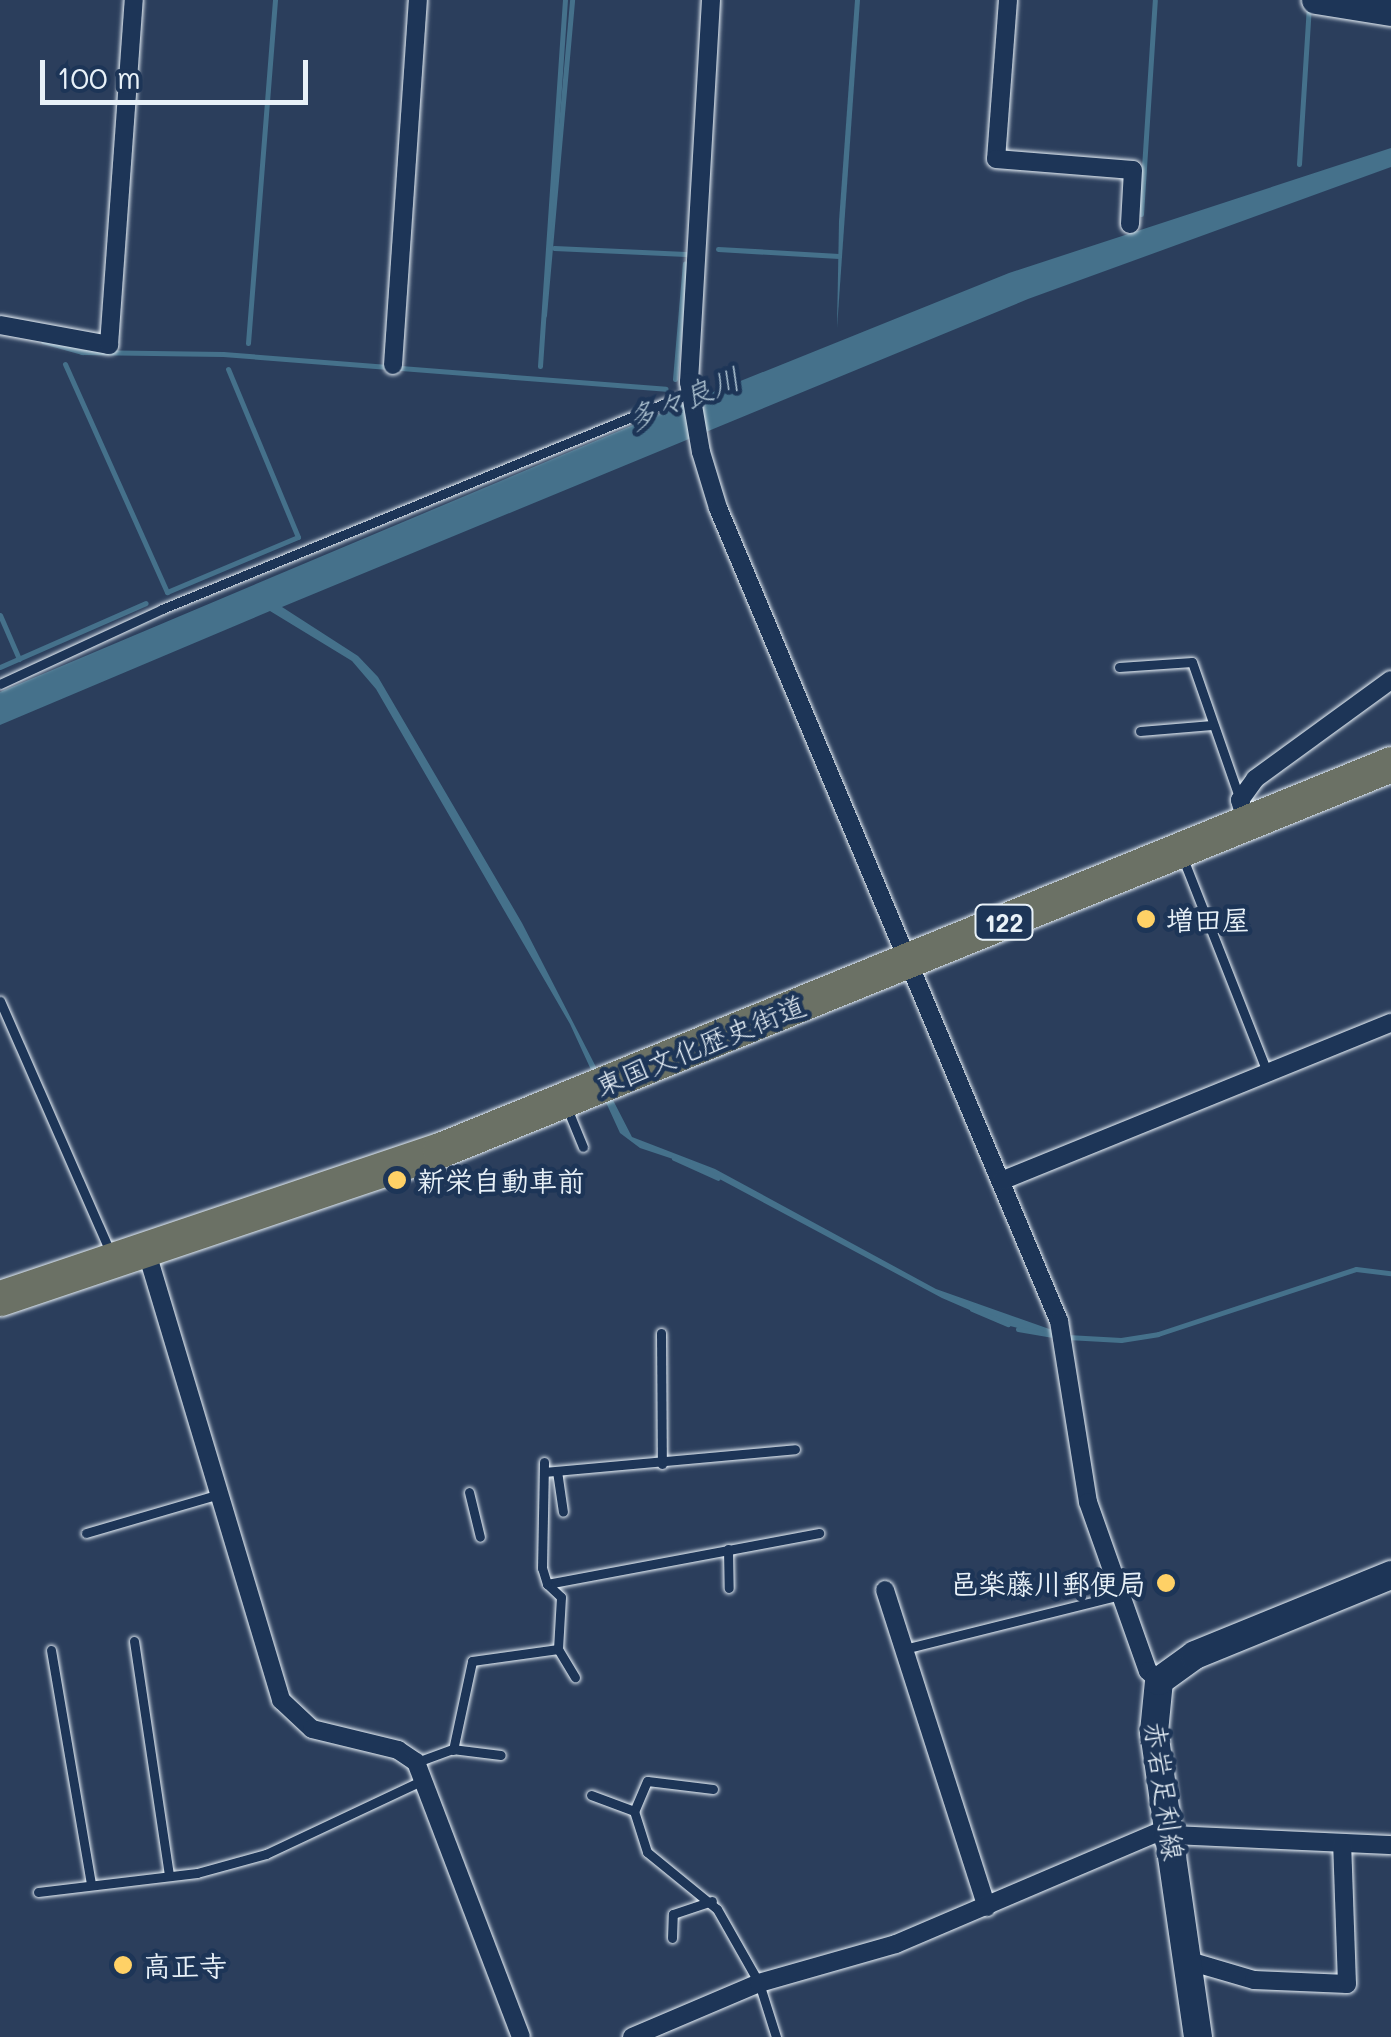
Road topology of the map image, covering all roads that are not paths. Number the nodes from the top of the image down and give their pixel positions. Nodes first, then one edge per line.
1 (134, 0) edge
2 (418, 0) edge
3 (711, 0) edge
4 (1008, 0) edge
5 (1316, 0) edge
6 (1391, 12) edge
7 (1130, 224) dead end
8 (0, 324) edge
9 (393, 365) dead end
10 (691, 396) junction
11 (1119, 667) dead end
12 (1391, 680) edge
13 (0, 684) edge
14 (1212, 726) junction
15 (1140, 731) dead end
16 (1391, 764) edge
17 (1244, 812) junction
18 (1180, 850) junction
19 (909, 961) junction
20 (0, 1001) edge
21 (1391, 1023) edge
22 (1268, 1072) junction
23 (564, 1100) junction
24 (583, 1147) dead end
25 (1001, 1181) junction
26 (131, 1258) junction
27 (0, 1298) edge
28 (661, 1332) dead end
29 (794, 1449) dead end
30 (662, 1464) junction
31 (557, 1471) junction
32 (469, 1492) dead end
33 (221, 1493) junction
34 (563, 1512) dead end
35 (86, 1533) dead end
36 (819, 1533) dead end
37 (480, 1536) dead end
38 (728, 1549) junction
39 (1391, 1575) edge
40 (546, 1584) junction
41 (729, 1588) dead end
42 (885, 1590) dead end
43 (1120, 1595) junction
44 (134, 1641) dead end
45 (904, 1648) junction
46 (51, 1650) dead end
47 (558, 1650) junction
48 (575, 1676) dead end
49 (1159, 1681) junction
50 (452, 1750) junction
51 (502, 1755) dead end
52 (416, 1762) junction
53 (423, 1780) junction
54 (713, 1789) dead end
55 (591, 1795) dead end
56 (634, 1811) junction
57 (1170, 1831) junction
58 (1342, 1843) junction
59 (1391, 1845) edge
60 (168, 1874) junction
61 (91, 1885) junction
62 (38, 1892) dead end
63 (712, 1902) junction
64 (987, 1907) junction
65 (672, 1938) dead end
66 (1189, 1961) junction
67 (759, 1982) junction
68 (522, 2037) edge
69 (632, 2037) edge
70 (776, 2037) edge
71 (1198, 2037) edge

1 - 8 street
2 - 9 street
3 - 10 street
4 - 7 street
5 - 6 main road
10 - 13 lane
10 - 19 street
11 - 14 lane
12 - 17 street
14 - 15 lane
14 - 17 lane
16 - 17 highway, 東国文化歴史街道 / 122
17 - 18 highway, 東国文化歴史街道 / 122
18 - 19 highway, 東国文化歴史街道 / 122
18 - 22 lane
19 - 23 highway, 東国文化歴史街道 / 122
19 - 25 street
20 - 26 lane
21 - 22 street
22 - 25 street
23 - 24 lane
23 - 26 highway, 東国文化歴史街道 / 122
25 - 43 street
26 - 27 highway, 東国文化歴史街道 / 122
26 - 33 street
28 - 30 lane
29 - 30 lane
30 - 31 lane
31 - 34 lane
31 - 40 lane
32 - 37 lane
33 - 35 lane
33 - 52 street
36 - 38 lane
38 - 40 lane
38 - 41 lane
39 - 49 main road, 赤岩足利線
40 - 47 lane
42 - 45 street
43 - 45 lane
43 - 49 street
44 - 60 lane
45 - 64 street
46 - 61 lane
47 - 48 lane
47 - 50 lane
49 - 57 main road, 赤岩足利線
50 - 51 lane
50 - 52 lane
52 - 53 street
53 - 60 lane
53 - 68 street
54 - 56 lane
55 - 56 lane
56 - 63 lane
57 - 58 street
57 - 64 street
57 - 66 main road, 赤岩足利線
58 - 59 street
58 - 66 street
60 - 61 lane
61 - 62 lane
63 - 65 lane
63 - 67 lane
64 - 67 street
66 - 71 main road, 赤岩足利線
67 - 69 street
67 - 70 lane

